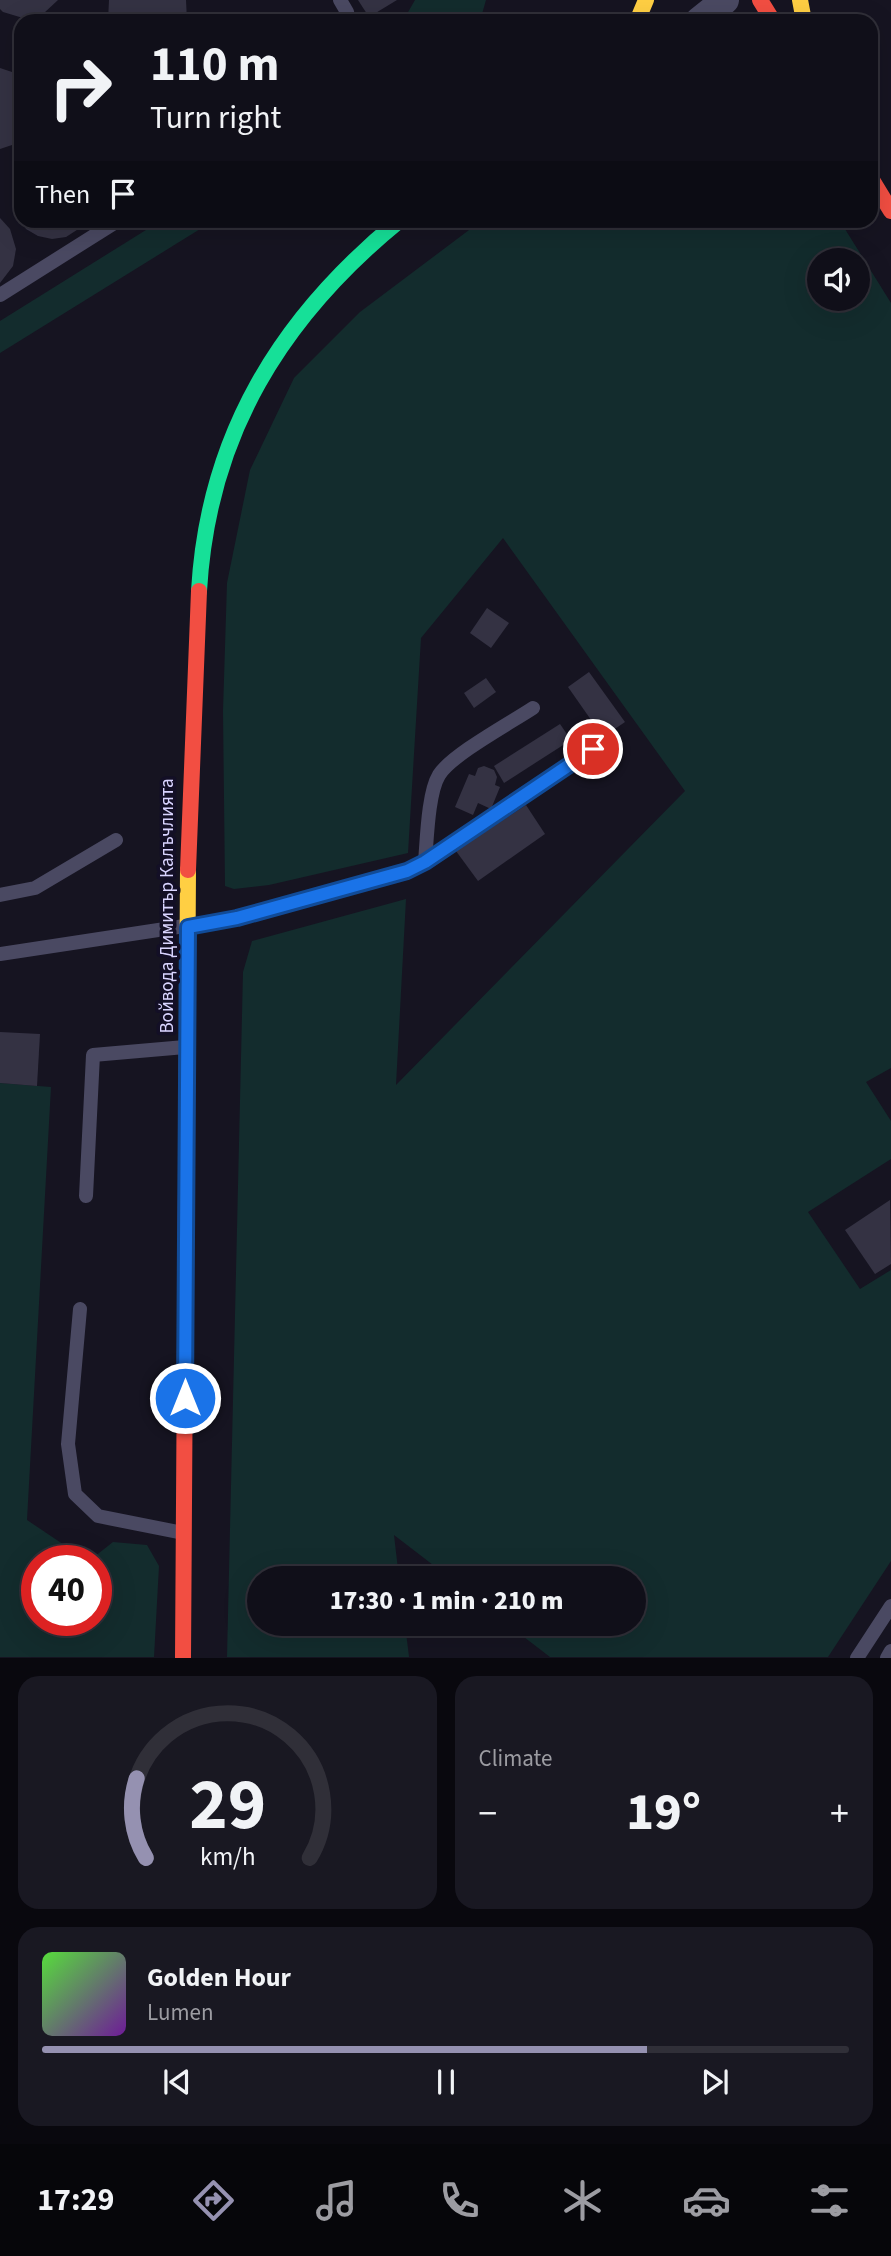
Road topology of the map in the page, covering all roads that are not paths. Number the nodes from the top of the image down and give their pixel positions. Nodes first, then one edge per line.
1 (664, 0) edge
2 (726, 0) edge
3 (640, 13) edge
4 (708, 14) edge
5 (878, 190) edge
6 (891, 211) edge
7 (106, 228) edge
8 (390, 228) edge
9 (0, 295) edge
10 (533, 708) dead end
11 (593, 749) dead end
12 (116, 841) dead end
13 (425, 862) junction
14 (0, 895) edge
15 (188, 927) junction
16 (2, 952) edge
17 (187, 1047) junction
18 (86, 1196) dead end
19 (80, 1309) dead end
20 (184, 1534) junction
21 (891, 1606) edge
22 (891, 1651) edge
23 (183, 1657) edge
24 (857, 1657) edge
25 (887, 1657) edge

1 - 3 street
2 - 4 street
5 - 6 street
7 - 9 lane
8 - 15 street, Войвода Димитър Калъчлията
10 - 13 lane
11 - 13 lane
12 - 14 lane
13 - 15 lane
15 - 16 lane
15 - 17 street, Войвода Димитър Калъчлията
17 - 18 lane
17 - 20 street, Войвода Димитър Калъчлията
19 - 20 lane
20 - 23 street, Войвода Димитър Калъчлията
21 - 24 lane
22 - 25 lane

